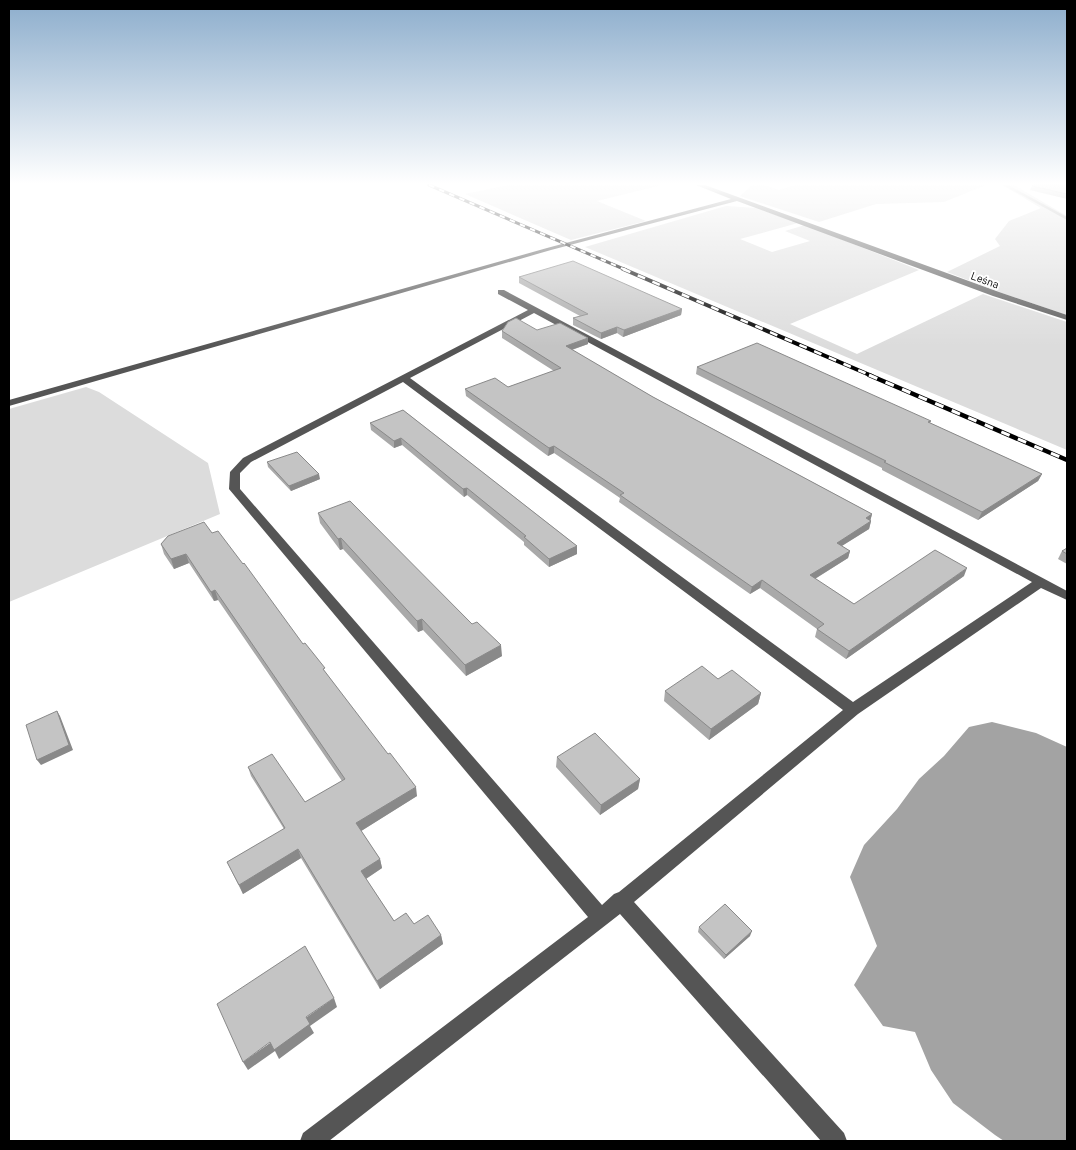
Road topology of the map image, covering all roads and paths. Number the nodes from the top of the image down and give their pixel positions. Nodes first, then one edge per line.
1 (589, 239) edge
2 (846, 239) edge
3 (501, 292) dead end
4 (534, 310) junction
5 (1067, 318) edge
6 (404, 378) junction
7 (9, 403) edge
8 (1041, 582) junction
9 (1067, 596) edge
10 (853, 710) junction
11 (620, 900) junction
12 (601, 918) junction
13 (310, 1141) edge
14 (836, 1141) edge

1 - 7 street
2 - 5 street, Leśna
3 - 4 street
4 - 6 street
4 - 8 street
6 - 10 street
6 - 12 street
8 - 9 street
8 - 10 street
10 - 11 street
11 - 12 street
11 - 14 street
12 - 13 street

